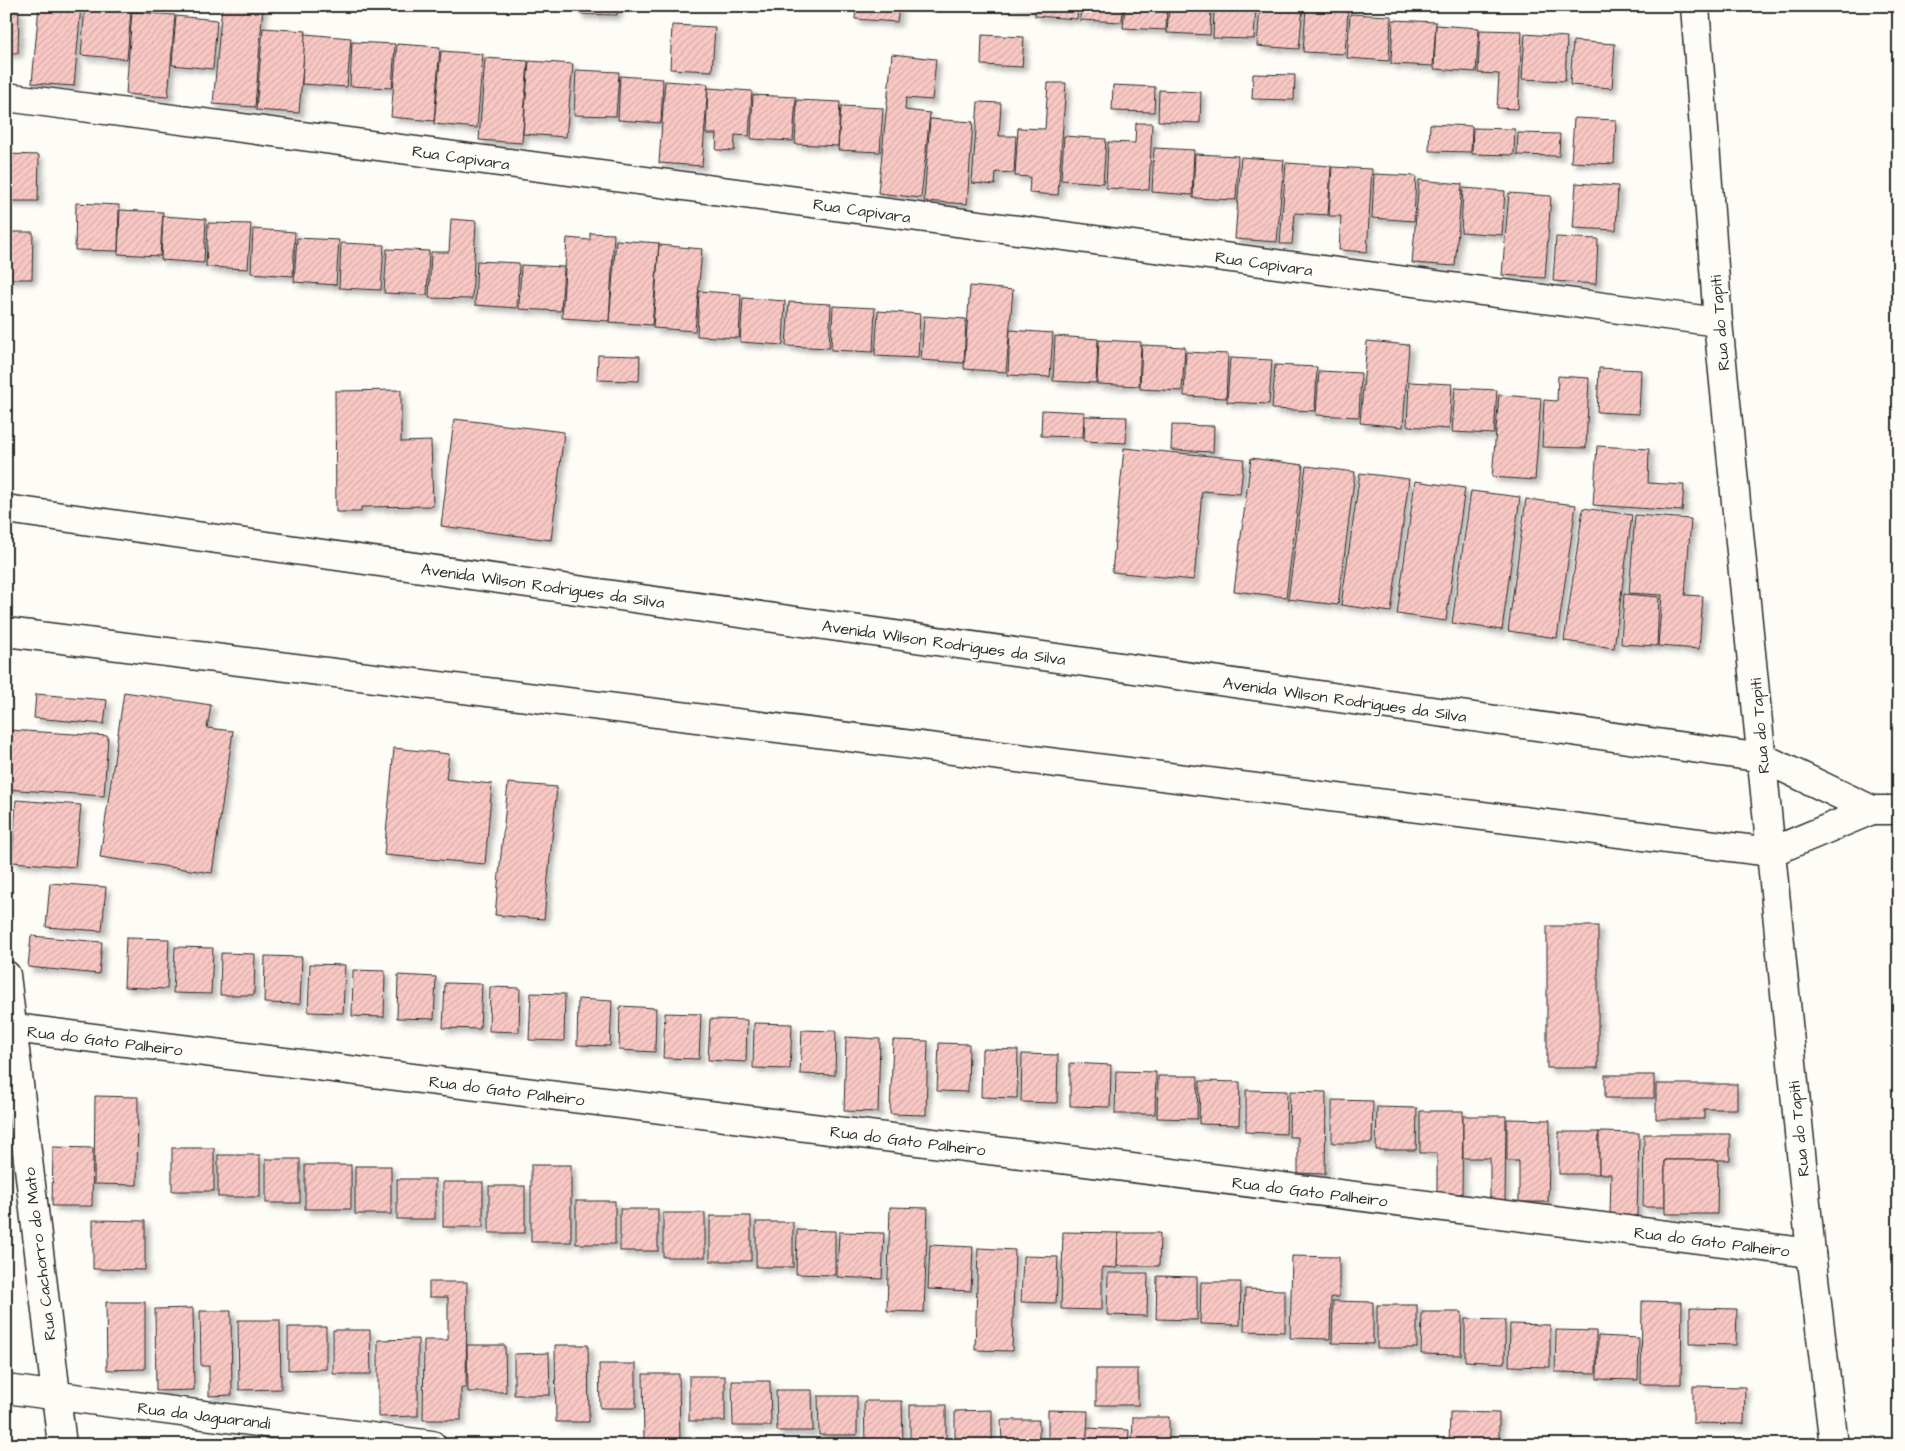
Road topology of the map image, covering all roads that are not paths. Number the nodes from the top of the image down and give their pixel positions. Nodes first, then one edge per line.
1 (1695, 6) edge
2 (6, 97) edge
3 (1718, 322) junction
4 (6, 509) edge
5 (6, 632) edge
6 (1763, 758) junction
7 (1872, 810) junction
8 (1899, 810) edge
9 (1771, 852) junction
10 (6, 975) edge
11 (9, 1028) edge
12 (1811, 1253) junction
13 (6, 1389) edge
14 (56, 1395) junction
15 (62, 1445) edge
16 (432, 1445) edge
17 (1834, 1445) edge

1 - 3 street, Rua do Tapiti
2 - 3 street, Rua Capivara
3 - 6 street, Rua do Tapiti
4 - 6 street, Avenida Wilson Rodrigues da Silva
5 - 9 street, Avenida Wilson Rodrigues da Silva
6 - 7 street, Avenida Wilson Rodrigues da Silva
6 - 9 street, Rua do Tapiti
7 - 8 street, Avenida Wilson Rodrigues da Silva
7 - 9 street, Avenida Wilson Rodrigues da Silva
9 - 12 street, Rua do Tapiti
10 - 11 street, Rua Cachorro do Mato
11 - 12 street, Rua do Gato Palheiro
11 - 14 street, Rua Cachorro do Mato
12 - 17 street, Rua do Tapiti
13 - 14 street, Rua da Jaguarandi
14 - 15 street, Rua Cachorro do Mato
14 - 16 street, Rua da Jaguarandi

